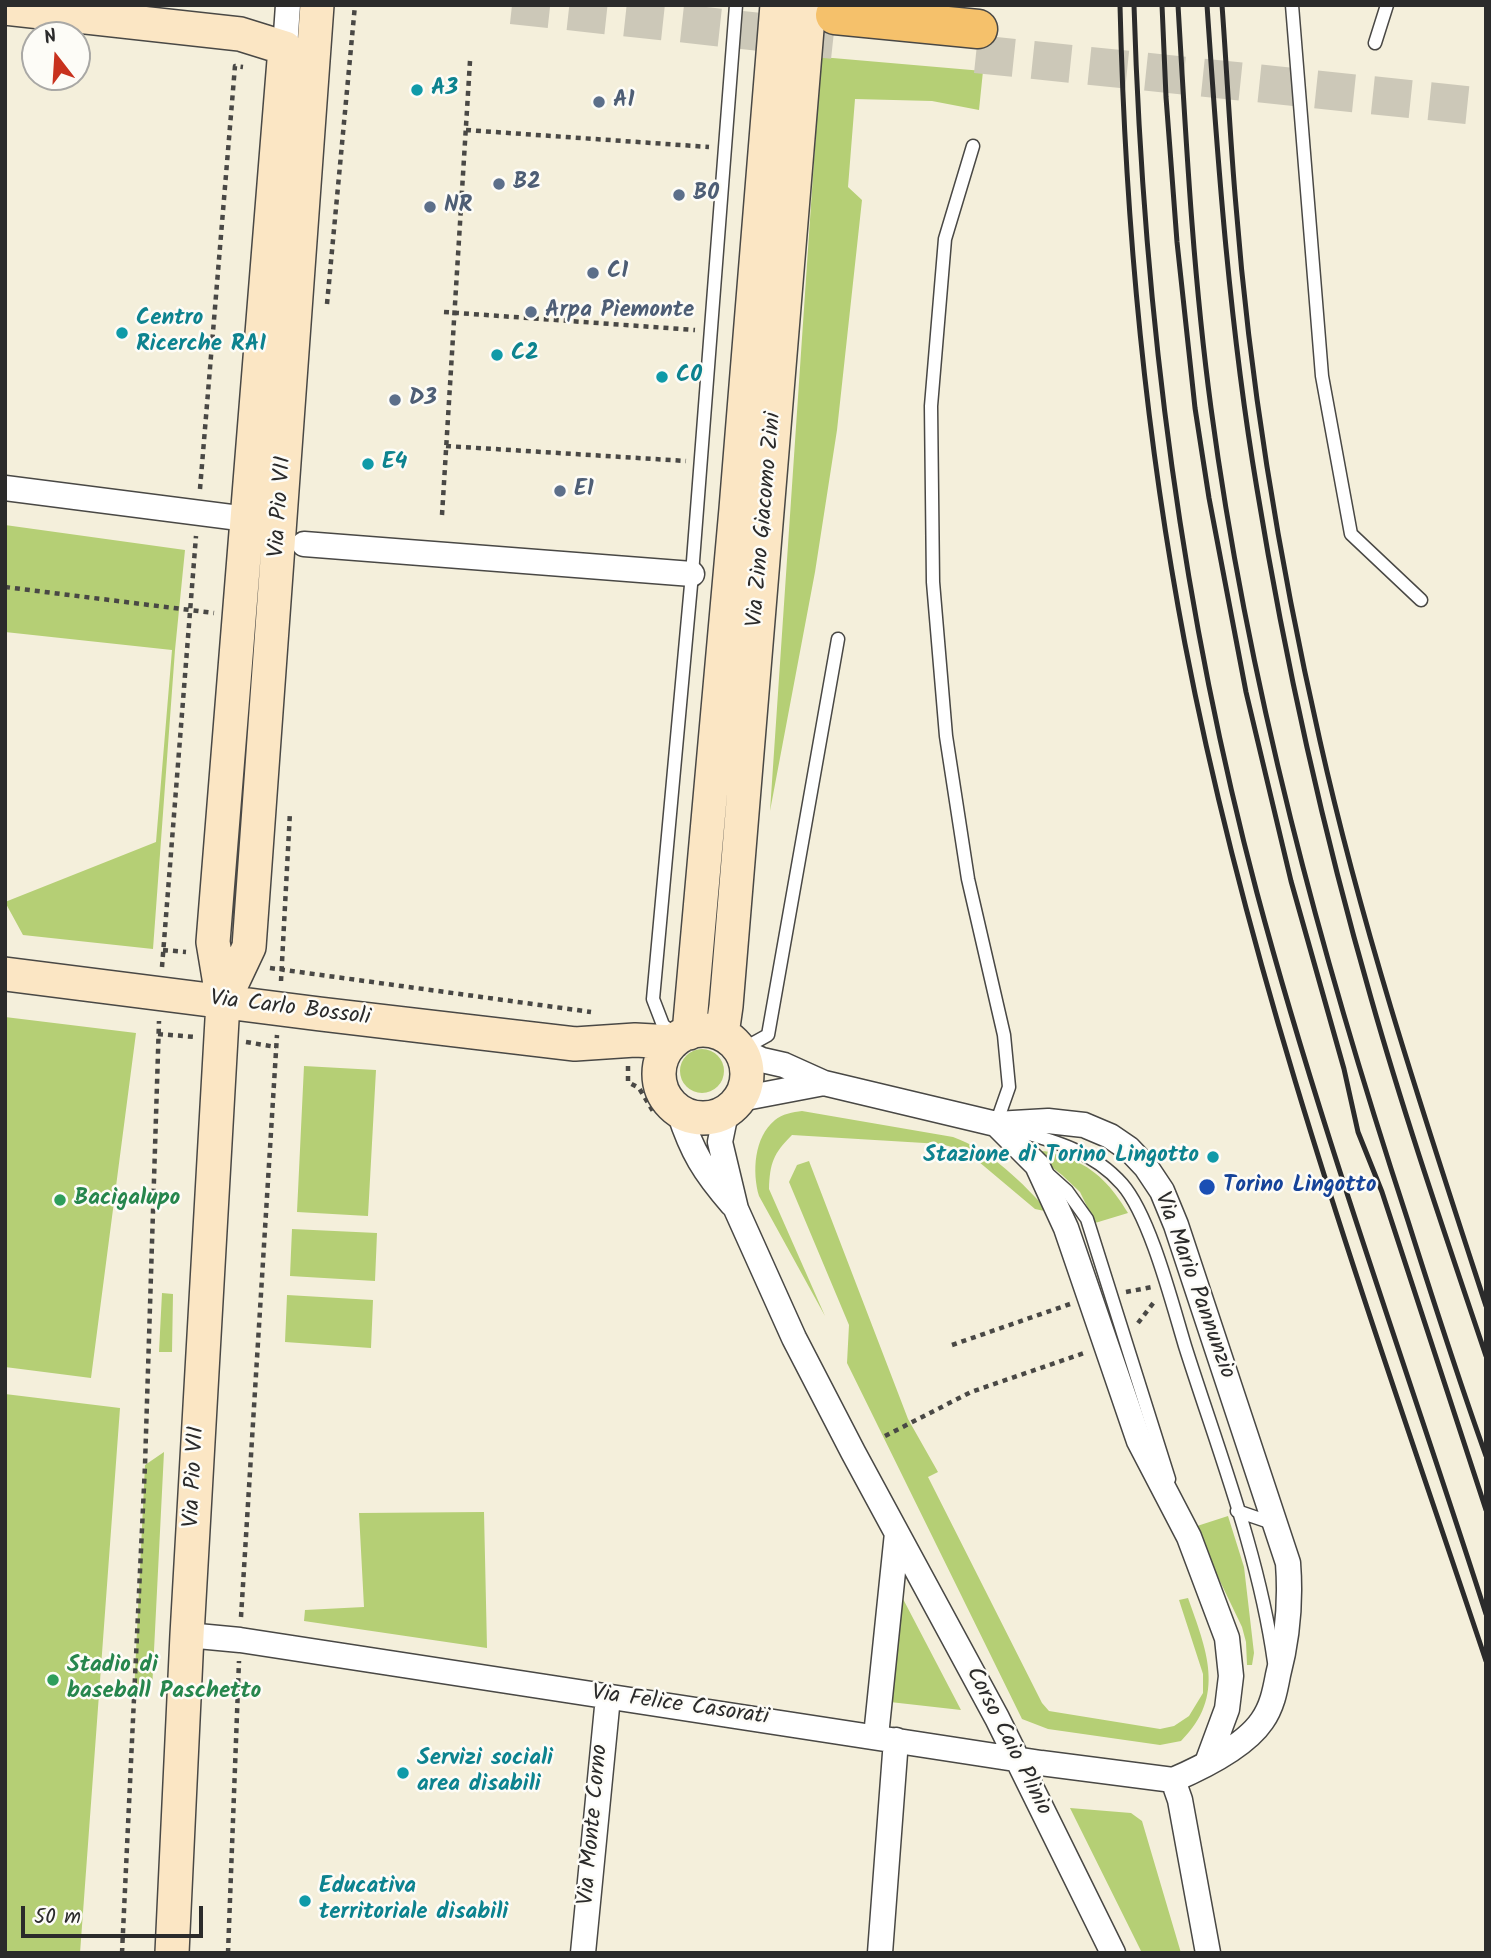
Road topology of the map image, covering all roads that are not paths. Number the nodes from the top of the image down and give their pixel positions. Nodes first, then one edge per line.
1 (288, 5) edge
2 (317, 5) edge
3 (736, 5) edge
4 (777, 5) edge
5 (1292, 5) edge
6 (1387, 5) edge
7 (5, 8) edge
8 (826, 20) edge
9 (977, 42) tunnel mouth
10 (1375, 43) dead end
11 (285, 48) junction
12 (973, 146) dead end
13 (5, 488) edge
14 (247, 519) junction
15 (304, 544) dead end
16 (692, 574) junction
17 (1421, 600) dead end
18 (838, 639) dead end
19 (5, 974) edge
20 (223, 1002) junction
21 (680, 1038) junction
22 (731, 1042) junction
23 (575, 1044) junction
24 (659, 1077) junction
25 (824, 1083) junction
26 (733, 1106) junction
27 (679, 1112) junction
28 (996, 1124) junction
29 (736, 1209) junction
30 (1237, 1511) junction
31 (1275, 1524) junction
32 (897, 1533) junction
33 (187, 1635) junction
34 (1276, 1683) junction
35 (608, 1696) junction
36 (886, 1738) junction
37 (1016, 1758) junction
38 (1207, 1763) junction
39 (1173, 1780) junction
40 (172, 1953) edge
41 (583, 1953) edge
42 (880, 1953) edge
43 (1113, 1953) edge
44 (1208, 1953) edge

1 - 11 street, Via Pio VII
2 - 20 street, Via Pio VII
3 - 16 lane
4 - 21 street, Via Zino Giacomo Zini
5 - 17 lane
6 - 10 lane
7 - 11 street
8 - 9 main road
8 - 22 street, Via Zino Giacomo Zini
11 - 14 street, Via Pio VII
12 - 28 lane
13 - 14 street
14 - 20 street, Via Pio VII
15 - 16 street
16 - 21 lane
18 - 22 lane
19 - 20 street, Via Carlo Bossoli
20 - 23 street, Via Carlo Bossoli
20 - 33 street, Via Pio VII
21 - 22 street
21 - 23 street, Via Carlo Bossoli
21 - 24 street
22 - 25 street
22 - 26 street
23 - 24 street, Via Carlo Bossoli
24 - 27 street
25 - 26 street
25 - 28 street
26 - 27 street
26 - 29 street, Corso Caio Plinio
27 - 29 street, Corso Caio Plinio
28 - 30 lane, Via Mario Pannunzio
28 - 31 street, Via Mario Pannunzio
28 - 38 street
29 - 32 street, Corso Caio Plinio
30 - 31 lane
30 - 34 lane, Via Mario Pannunzio
31 - 34 street, Via Mario Pannunzio
32 - 36 street
32 - 37 street, Corso Caio Plinio
33 - 35 street, Via Felice Casorati
33 - 40 street, Via Pio VII
34 - 38 street, Via Mario Pannunzio
35 - 36 street, Via Felice Casorati
35 - 41 street, Via Monte Corno
36 - 37 street, Via Felice Casorati
36 - 42 street
37 - 39 street, Via Felice Casorati
37 - 43 street, Corso Caio Plinio
38 - 39 street, Via Mario Pannunzio
39 - 44 street

